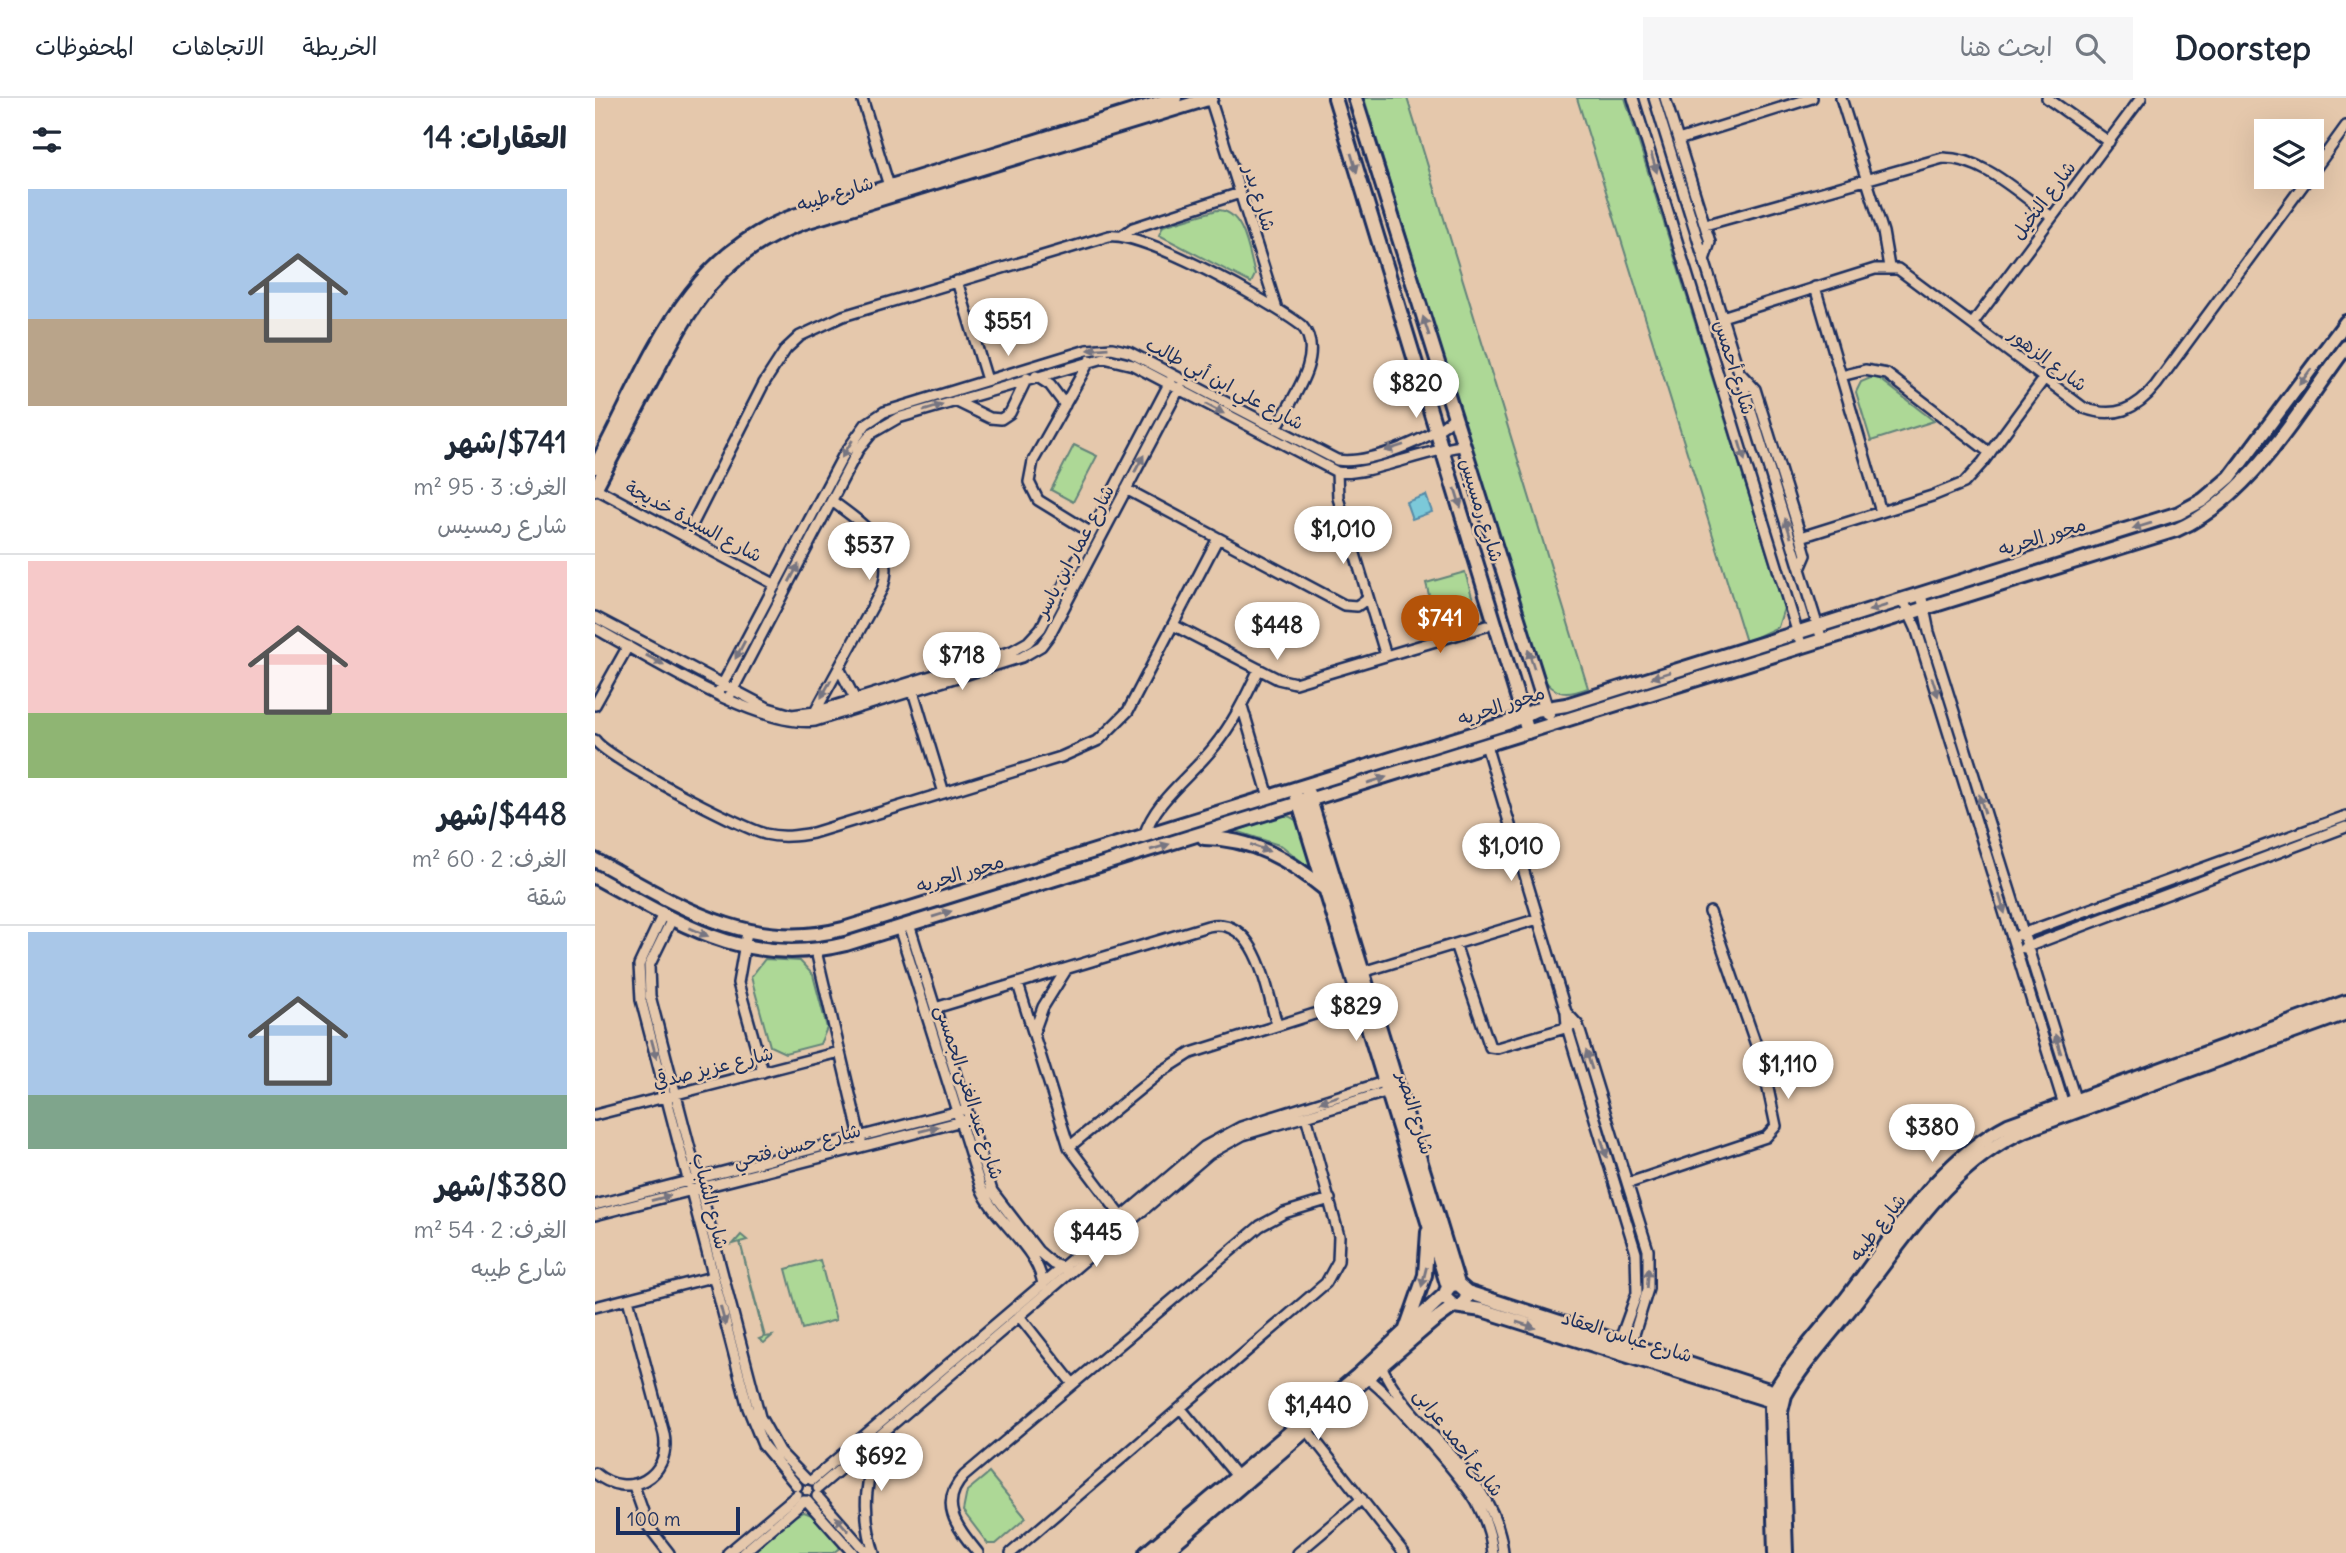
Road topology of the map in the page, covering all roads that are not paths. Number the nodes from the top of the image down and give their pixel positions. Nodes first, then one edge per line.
1 (862, 98) edge
2 (1175, 98) edge
3 (1211, 98) edge
4 (1335, 98) edge
5 (1355, 98) edge
6 (1633, 98) edge
7 (1654, 98) edge
8 (1665, 98) edge
9 (1812, 98) edge
10 (1841, 98) edge
11 (2047, 98) edge
12 (2141, 98) edge
13 (2346, 126) edge
14 (1678, 140) junction
15 (2109, 142) junction
16 (1007, 156) junction
17 (2324, 156) edge
18 (1867, 177) junction
19 (889, 186) junction
20 (2300, 189) edge
21 (1240, 194) junction
22 (2052, 217) junction
23 (1705, 225) junction
24 (1119, 236) junction
25 (1116, 247) dead end
26 (1704, 260) junction
27 (1889, 267) junction
28 (957, 281) junction
29 (1815, 287) junction
30 (1719, 306) junction
31 (1277, 309) junction
32 (1700, 312) junction
33 (1722, 317) junction
34 (2346, 322) edge
35 (1973, 323) junction
36 (1725, 329) junction
37 (1708, 335) junction
38 (2346, 347) edge
39 (1090, 360) junction
40 (1740, 373) junction
41 (1174, 375) junction
42 (1841, 376) junction
43 (1031, 377) junction
44 (2044, 379) junction
45 (987, 380) junction
46 (1183, 380) junction
47 (1169, 384) junction
48 (1178, 389) junction
49 (955, 401) junction
50 (1065, 405) junction
51 (1454, 417) junction
52 (1276, 429) junction
53 (1437, 431) junction
54 (608, 444) junction
55 (1463, 446) junction
56 (1443, 448) junction
57 (595, 450) edge
58 (1990, 453) junction
59 (595, 467) edge
60 (1336, 472) junction
61 (595, 489) edge
62 (1126, 489) junction
63 (832, 502) junction
64 (1881, 512) junction
65 (1090, 532) junction
66 (686, 537) junction
67 (1801, 537) junction
68 (1218, 538) junction
69 (1800, 569) junction
70 (776, 584) junction
71 (1921, 594) junction
72 (1368, 598) junction
73 (1903, 600) junction
74 (1917, 611) junction
75 (595, 617) edge
76 (1173, 625) junction
77 (1486, 626) dead end
78 (1818, 626) junction
79 (595, 628) edge
80 (1797, 633) junction
81 (1822, 640) junction
82 (628, 646) junction
83 (1802, 647) junction
84 (1386, 656) junction
85 (839, 667) junction
86 (1259, 669) junction
87 (720, 689) junction
88 (913, 691) junction
89 (730, 694) junction
90 (855, 699) junction
91 (595, 705) edge
92 (1241, 706) junction
93 (1546, 708) junction
94 (815, 712) junction
95 (1523, 714) junction
96 (1551, 724) junction
97 (1528, 732) junction
98 (1460, 738) junction
99 (595, 740) edge
100 (1486, 746) junction
101 (1464, 752) junction
102 (1301, 789) junction
103 (944, 793) junction
104 (1269, 797) junction
105 (1305, 802) junction
106 (2346, 816) edge
107 (2346, 827) edge
108 (1144, 836) junction
109 (1193, 838) junction
110 (595, 860) edge
111 (595, 877) edge
112 (1332, 889) junction
113 (1710, 912) dead end
114 (668, 916) junction
115 (1538, 919) junction
116 (904, 926) junction
117 (747, 932) junction
118 (2023, 934) junction
119 (2012, 937) junction
120 (1455, 944) junction
121 (2028, 946) junction
122 (743, 947) junction
123 (815, 951) junction
124 (2016, 951) junction
125 (1066, 970) junction
126 (1358, 973) junction
127 (1018, 984) junction
128 (1365, 998) junction
129 (935, 1009) junction
130 (2341, 1009) edge
131 (1566, 1012) junction
132 (1277, 1024) junction
133 (1577, 1025) junction
134 (1567, 1027) junction
135 (1034, 1034) junction
136 (839, 1052) junction
137 (763, 1072) junction
138 (1391, 1085) junction
139 (671, 1095) junction
140 (2071, 1107) junction
141 (595, 1115) edge
142 (963, 1115) junction
143 (1306, 1116) junction
144 (861, 1142) junction
145 (1069, 1147) junction
146 (1629, 1183) junction
147 (694, 1185) junction
148 (1330, 1199) junction
149 (595, 1205) edge
150 (595, 1215) edge
151 (1122, 1217) junction
152 (1428, 1217) junction
153 (1066, 1269) junction
154 (712, 1277) junction
155 (1043, 1283) junction
156 (1454, 1289) junction
157 (1043, 1295) junction
158 (628, 1299) junction
159 (1457, 1306) junction
160 (595, 1307) edge
161 (1019, 1316) junction
162 (1403, 1334) junction
163 (1625, 1342) junction
164 (1380, 1361) junction
165 (1362, 1376) junction
166 (1073, 1384) junction
167 (1778, 1398) junction
168 (1182, 1410) junction
169 (1307, 1430) junction
170 (883, 1433) junction
171 (595, 1473) edge
172 (1240, 1480) junction
173 (633, 1486) junction
174 (813, 1486) junction
175 (801, 1496) junction
176 (1362, 1499) junction
177 (669, 1553) edge
178 (728, 1553) edge
179 (743, 1553) edge
180 (853, 1553) edge
181 (867, 1553) edge
182 (873, 1553) edge
183 (978, 1553) edge
184 (1011, 1553) edge
185 (1146, 1553) edge
186 (1163, 1553) edge
187 (1298, 1553) edge
188 (1404, 1553) edge
189 (1493, 1553) edge
190 (1503, 1553) edge
191 (1775, 1553) edge
192 (1786, 1553) edge

1 - 19 street
2 - 16 main road, شارع طيبه
3 - 16 main road, شارع طيبه
3 - 21 street, شارع بدر
4 -> 53 main road, شارع رمسيس
51 -> 5 main road, شارع رمسيس
6 -> 32 street, شارع أحمس
7 - 26 street, شارع أحمس
8 - 14 street
9 - 14 street
10 - 18 street
11 - 15 street
12 - 15 street, شارع النخيل
13 - 17 street, شارع الزهور
14 - 23 street
15 - 22 street, شارع النخيل
16 - 19 main road, شارع طيبه
16 - 61 main road, شارع طيبه
18 - 22 street
18 - 23 street
18 - 27 street
19 - 54 main road, شارع طيبه
20 - 44 street, شارع الزهور
21 - 24 street
21 - 31 street, شارع بدر
22 - 35 street, شارع النخيل
23 - 26 street
24 - 25 street
24 - 28 street
24 - 31 street
26 - 30 street, شارع أحمس
27 - 29 street
27 - 35 street, شارع الزهور
28 - 45 street
28 - 66 street
29 - 33 street
29 - 42 street
30 - 32 street
30 - 33 street, شارع أحمس
31 - 52 street
32 - 37 street, شارع أحمس
33 - 36 street, شارع أحمس
34 -> 71 main road, محور الحريه
35 - 44 street, شارع الزهور
36 - 37 street
36 - 40 street, شارع أحمس
37 -> 80 street, شارع أحمس
38 - 74 main road, محور الحريه
39 - 43 street, شارع علي ابن أبي طالب
39 - 47 street, شارع علي ابن أبي طالب
39 - 50 street
40 - 67 street
69 -> 40 street, شارع أحمس
41 -> 45 street, شارع علي ابن أبي طالب
41 - 46 street, شارع علي ابن أبي طالب
41 - 47 street, شارع عمار ابن ياسر
42 - 58 street
42 - 64 street
43 - 49 street, شارع علي ابن أبي طالب
43 - 49 street
43 - 50 street
44 - 58 street
45 -> 70 street, شارع علي ابن أبي طالب
46 - 48 street, شارع عمار ابن ياسر
46 - 52 street, شارع علي ابن أبي طالب
47 - 48 street, شارع علي ابن أبي طالب
47 - 65 street, شارع عمار ابن ياسر
48 -> 60 street, شارع علي ابن أبي طالب
62 -> 48 street, شارع عمار ابن ياسر
63 -> 49 street, شارع علي ابن أبي طالب
50 - 65 street
51 - 53 street, شارع علي ابن أبي طالب
51 - 55 main road, شارع رمسيس
53 -> 52 street, شارع علي ابن أبي طالب
53 - 56 main road, شارع رمسيس
54 - 57 main road
54 - 59 main road, شارع طيبه
55 - 56 street
93 -> 55 main road, شارع رمسيس
56 - 60 street
56 -> 95 main road, شارع رمسيس
58 - 64 street
60 - 72 street
61 - 66 street, شارع السيدة خديجة
62 - 68 street
62 - 88 street, شارع عمار ابن ياسر
63 - 85 street
89 -> 63 street, شارع علي ابن أبي طالب
64 - 67 street
65 - 90 street, شارع عمار ابن ياسر
66 - 70 street, شارع السيدة خديجة
67 - 69 street
68 - 72 street
68 - 76 street
69 - 78 street, شارع أحمس
70 -> 87 street, شارع علي ابن أبي طالب
71 - 73 main road, محور الحريه
71 - 74 street
72 - 84 street
73 - 74 street
73 -> 78 main road, محور الحريه
74 - 81 main road, محور الحريه
118 -> 74 street
74 -> 119 street
75 - 87 street, شارع عمار ابن ياسر
76 - 86 street
76 - 103 street
77 - 84 street
78 - 80 main road, محور الحريه
78 - 81 street, شارع أحمس
79 - 82 street, شارع عمار ابن ياسر
80 - 83 street, شارع أحمس
80 -> 93 main road, محور الحريه
81 - 83 main road, محور الحريه
82 -> 87 street, شارع عمار ابن ياسر
82 - 91 street
83 - 96 main road, محور الحريه
84 - 86 street
85 - 90 street
85 -> 94 street
86 - 92 street
87 - 89 street, شارع عمار ابن ياسر
88 - 89 street, شارع عمار ابن ياسر
88 - 103 street
89 - 94 street, شارع عمار ابن ياسر
90 - 94 street, شارع عمار ابن ياسر
92 - 104 street
92 - 108 street
93 - 95 main road, محور الحريه
93 - 96 main road, شارع رمسيس
95 - 97 main road, شارع رمسيس
95 - 98 main road, محور الحريه
96 - 97 main road, محور الحريه
97 - 100 main road, محور الحريه
98 - 101 main road
98 - 102 main road, محور الحريه
99 - 103 street
100 - 101 main road, محور الحريه
100 - 115 street
105 -> 101 main road, محور الحريه
102 - 104 main road, محور الحريه
102 - 105 main road, شارع النصر
104 - 108 main road, محور الحريه
105 - 109 main road, محور الحريه
105 - 112 main road, شارع النصر
106 - 118 street
107 - 121 street
108 - 117 main road, محور الحريه
109 -> 112 main road
116 -> 109 main road, محور الحريه
110 - 117 main road, محور الحريه
111 - 114 main road, محور الحريه
112 - 126 main road, شارع النصر
113 - 146 street
114 -> 122 main road, محور الحريه
114 - 139 street, شارع الشباب
115 - 120 street
115 - 131 street
116 - 123 main road, محور الحريه
116 - 129 street, شارع عبد الغنى الجمسى
116 - 142 street, شارع عبد الغنى الجمسى
117 - 122 street
118 - 119 street
118 - 121 street
119 - 124 street
120 - 126 street
120 - 134 street
121 - 124 street
140 -> 121 street
122 - 123 main road, محور الحريه
122 - 137 street
123 - 136 street
124 - 140 street
125 - 127 street
125 - 132 street
125 - 135 street
126 - 128 main road, شارع النصر
127 - 129 street
127 - 135 street
128 - 132 street
128 - 138 main road, شارع النصر
129 - 142 street, شارع عبد الغنى الجمسى
130 - 140 main road, شارع طيبه
131 - 133 street
131 - 134 street
132 - 145 street
133 - 134 street
146 -> 133 street
134 -> 163 street
135 - 145 street
136 - 137 street, شارع عزيز صدقي
136 - 144 street
137 - 139 street, شارع عزيز صدقي
138 - 143 street
138 -> 151 street
138 - 152 main road, شارع النصر
138 - 156 main road, شارع النصر
139 - 141 street, شارع عزيز صدقي
139 - 147 street, شارع الشباب
140 - 167 main road, شارع طيبه
142 - 144 street, شارع حسن فتحي
142 - 153 street, شارع عبد الغنى الجمسى
142 - 155 street, شارع عبد الغنى الجمسى
143 - 148 street
143 - 153 street
144 - 147 street, شارع حسن فتحي
145 - 151 street
163 -> 146 street
147 - 149 street, شارع حسن فتحي
150 -> 147 street, شارع حسن فتحي
147 - 154 street, شارع الشباب
147 - 174 street, شارع الشباب
148 - 166 street
148 - 168 street
151 - 153 street
152 - 156 main road, شارع النصر
152 -> 162 main road
153 - 155 street
153 - 157 street
154 - 158 street
154 -> 175 street, شارع الشباب
155 - 157 street, شارع عبد الغنى الجمسى
155 - 174 street
156 - 159 main road
156 - 159 main road
156 - 162 main road
156 - 163 main road, شارع عباس العقاد
157 - 161 street
158 - 160 street
158 - 173 street
159 - 164 main road
159 -> 167 main road, شارع عباس العقاد
161 - 166 street
161 - 170 street
162 - 164 main road
163 - 167 main road, شارع عباس العقاد
164 - 165 main road
164 - 190 street, شارع أحمد عرابى
165 - 169 main road
165 - 172 main road
165 - 189 street, شارع أحمد عرابى
166 - 183 street
167 - 191 main road
167 - 192 main road
168 - 172 street
168 - 184 street
169 - 172 main road
169 - 176 street
170 - 174 street
170 - 182 street
171 - 173 street
172 - 185 main road
172 - 186 main road
173 - 177 street
174 - 175 street
174 - 175 street
181 -> 174 street, شارع الشباب
175 - 178 street
175 - 179 street
175 - 180 street, شارع الشباب
176 - 187 street
176 - 188 street

